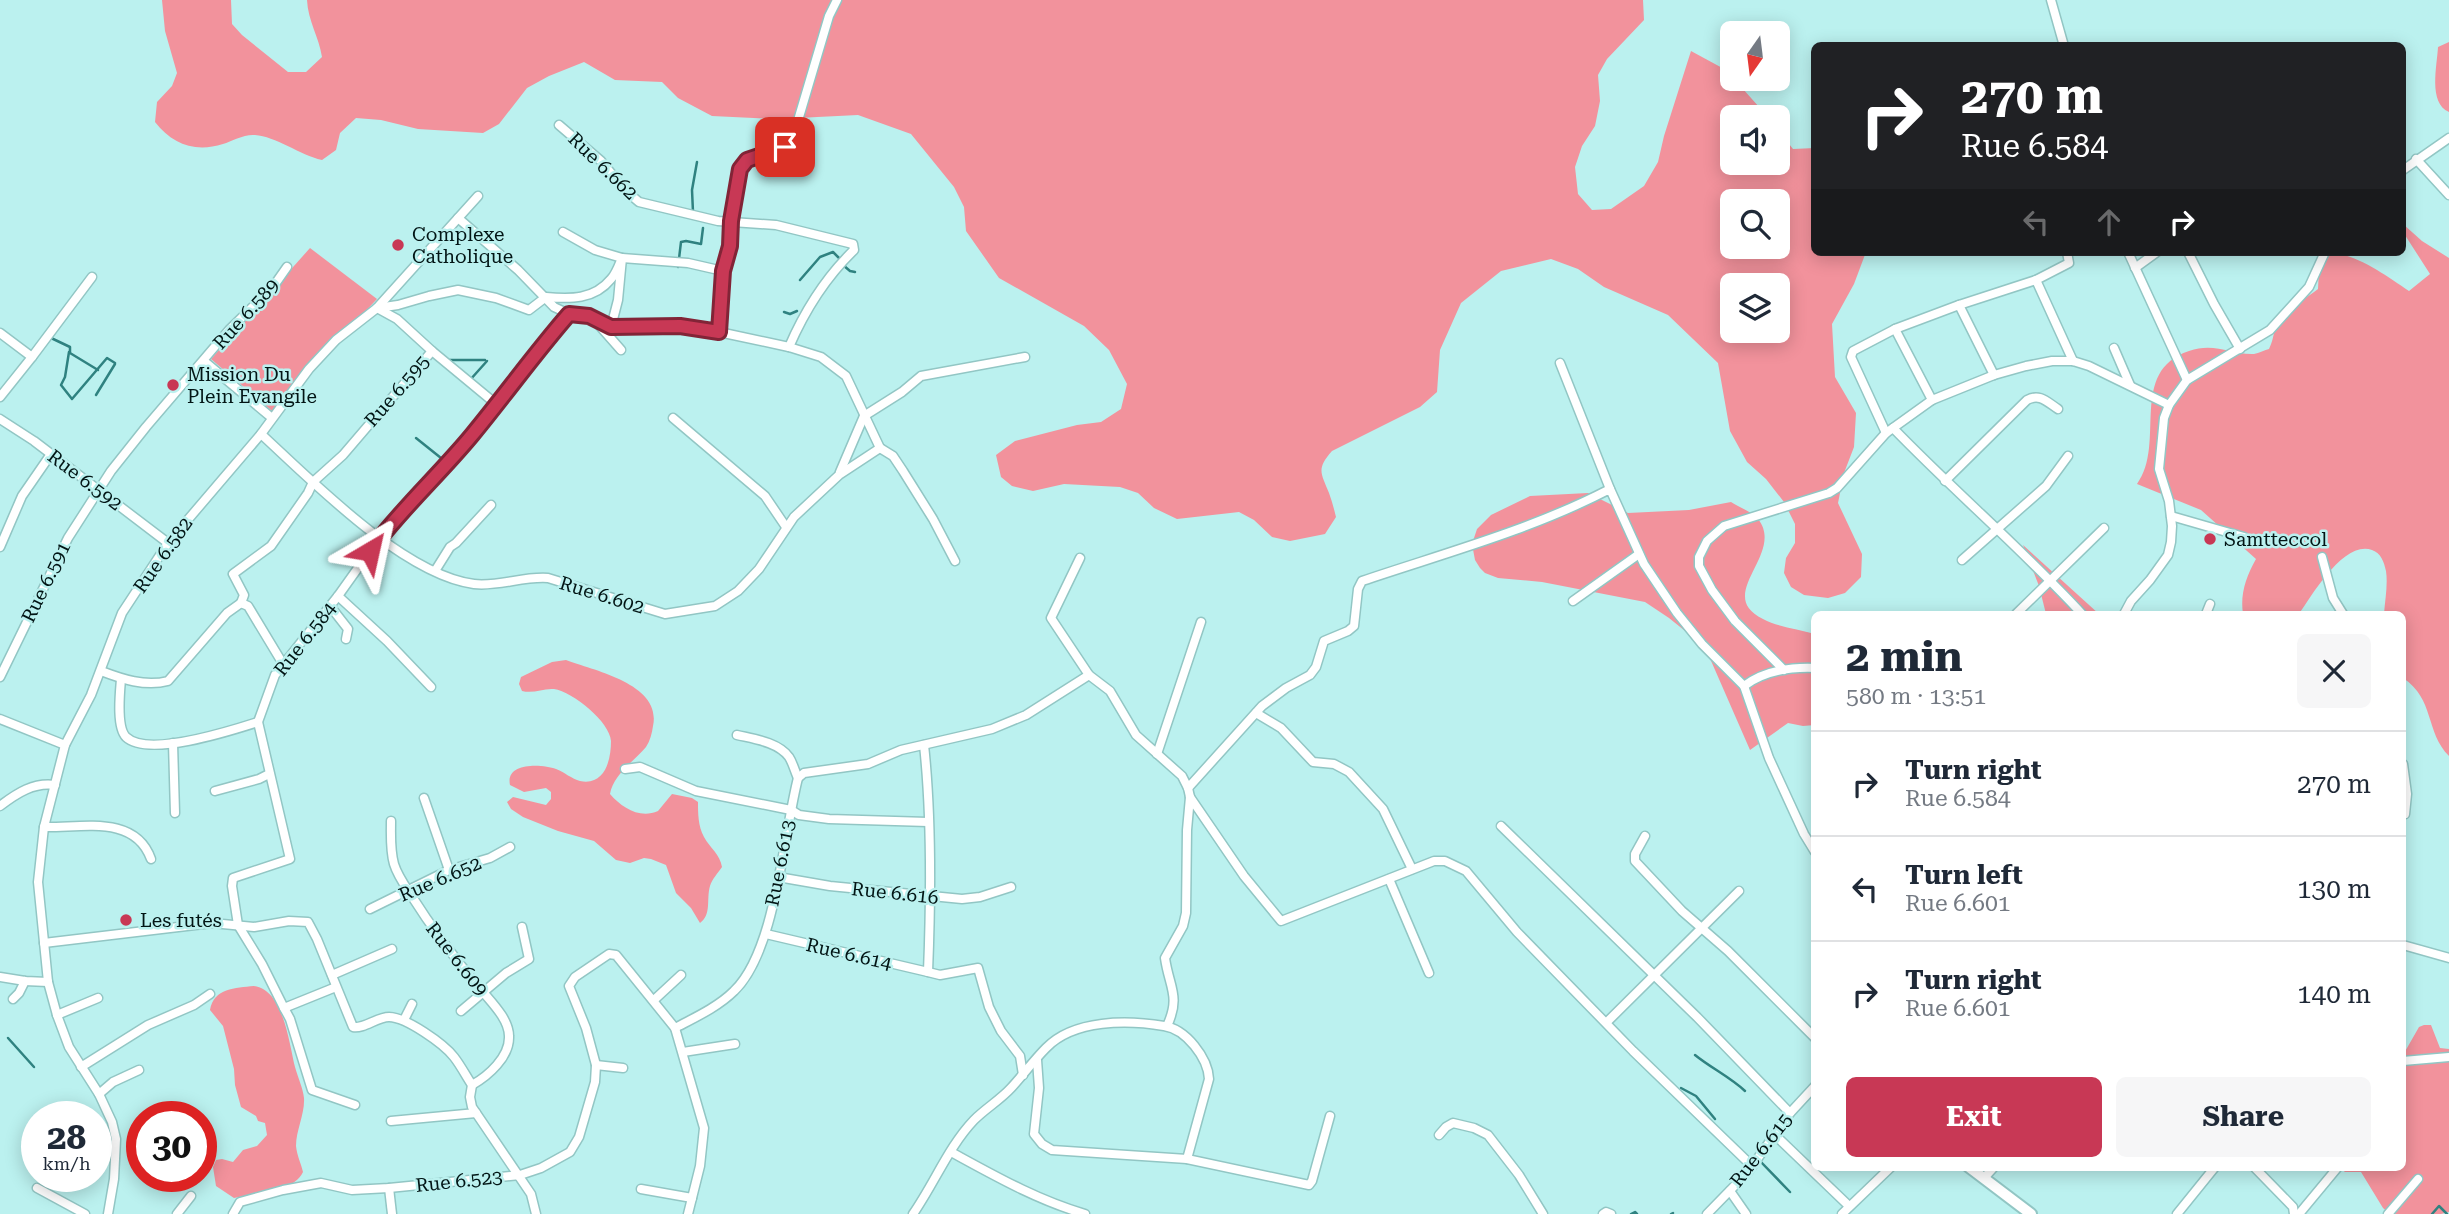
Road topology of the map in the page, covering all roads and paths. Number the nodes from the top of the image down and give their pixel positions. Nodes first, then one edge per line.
1 (837, 0) edge
2 (2051, 0) edge
3 (2063, 42) edge
4 (559, 125) dead end
5 (2449, 138) edge
6 (2416, 159) junction
7 (2406, 167) edge
8 (2449, 195) edge
9 (478, 196) dead end
10 (458, 218) junction
11 (731, 221) junction
12 (564, 232) dead end
13 (2068, 256) edge
14 (2130, 256) edge
15 (2152, 256) edge
16 (2190, 256) edge
17 (2323, 256) edge
18 (622, 258) junction
19 (287, 267) dead end
20 (2136, 268) junction
21 (723, 271) junction
22 (92, 277) dead end
23 (2036, 280) junction
24 (546, 297) junction
25 (1959, 304) junction
26 (377, 308) junction
27 (569, 314) junction
28 (589, 316) junction
29 (611, 327) junction
30 (1895, 329) junction
31 (719, 332) junction
32 (0, 333) edge
33 (789, 347) junction
34 (2113, 348) dead end
35 (2240, 349) junction
36 (621, 350) dead end
37 (432, 351) junction
38 (32, 357) junction
39 (1025, 357) dead end
40 (204, 361) junction
41 (2073, 362) junction
42 (1560, 363) dead end
43 (1994, 375) junction
44 (2188, 380) junction
45 (2130, 385) junction
46 (0, 397) edge
47 (1932, 400) junction
48 (496, 404) junction
49 (2169, 405) junction
50 (2058, 409) dead end
51 (863, 416) junction
52 (272, 418) junction
53 (673, 418) dead end
54 (0, 419) edge
55 (1889, 431) junction
56 (261, 434) junction
57 (880, 448) junction
58 (51, 454) junction
59 (2068, 456) dead end
60 (839, 475) junction
61 (1945, 481) junction
62 (313, 482) junction
63 (1610, 489) junction
64 (98, 490) junction
65 (491, 505) dead end
66 (2171, 516) junction
67 (786, 527) junction
68 (2104, 528) dead end
69 (1998, 529) junction
70 (2244, 537) dead end
71 (379, 538) junction
72 (168, 543) junction
73 (0, 547) edge
74 (1639, 554) junction
75 (2322, 557) dead end
76 (1080, 558) dead end
77 (1962, 560) dead end
78 (955, 561) dead end
79 (435, 571) junction
80 (2051, 580) junction
81 (338, 596) junction
82 (1573, 601) dead end
83 (241, 603) junction
84 (2210, 604) dead end
85 (330, 606) junction
86 (2019, 611) edge
87 (2079, 611) edge
88 (2126, 611) edge
89 (2207, 611) edge
90 (2341, 611) edge
91 (1201, 622) dead end
92 (346, 639) dead end
93 (283, 664) junction
94 (1811, 668) edge
95 (1784, 670) junction
96 (101, 671) junction
97 (1089, 675) junction
98 (0, 677) edge
99 (121, 678) junction
100 (1744, 686) junction
101 (431, 687) dead end
102 (1256, 713) junction
103 (0, 719) edge
104 (258, 722) junction
105 (737, 734) dead end
106 (173, 743) junction
107 (65, 745) junction
108 (923, 745) junction
109 (1157, 754) junction
110 (625, 769) dead end
111 (269, 774) junction
112 (798, 778) junction
113 (55, 785) junction
114 (2406, 786) edge
115 (215, 791) dead end
116 (1189, 793) junction
117 (424, 798) dead end
118 (2406, 804) edge
119 (0, 806) edge
120 (791, 810) junction
121 (174, 813) dead end
122 (391, 821) dead end
123 (928, 822) junction
124 (1501, 826) dead end
125 (44, 827) junction
126 (1645, 836) dead end
127 (1811, 845) edge
128 (510, 847) dead end
129 (151, 859) dead end
130 (1412, 869) junction
131 (449, 870) junction
132 (778, 877) junction
133 (1389, 879) junction
134 (1011, 887) dead end
135 (408, 891) junction
136 (1739, 891) dead end
137 (929, 896) junction
138 (370, 909) dead end
139 (238, 925) junction
140 (522, 927) dead end
141 (1701, 928) junction
142 (766, 934) junction
143 (44, 943) junction
144 (2406, 946) edge
145 (392, 949) dead end
146 (2449, 958) edge
147 (928, 970) junction
148 (1429, 974) dead end
149 (332, 975) junction
150 (681, 975) dead end
151 (1654, 975) junction
152 (0, 977) edge
153 (25, 981) junction
154 (48, 982) junction
155 (336, 987) junction
156 (483, 992) junction
157 (210, 994) dead end
158 (98, 998) dead end
159 (13, 999) dead end
160 (654, 1000) junction
161 (412, 1004) dead end
162 (284, 1008) junction
163 (461, 1011) dead end
164 (57, 1015) junction
165 (404, 1020) junction
166 (1607, 1023) junction
167 (1167, 1026) junction
168 (675, 1028) junction
169 (1811, 1034) edge
170 (735, 1044) dead end
171 (683, 1052) junction
172 (2449, 1057) edge
173 (1037, 1060) junction
174 (2406, 1062) edge
175 (596, 1065) junction
176 (82, 1067) junction
177 (623, 1068) dead end
178 (139, 1070) dead end
179 (1023, 1075) junction
180 (472, 1085) junction
181 (1811, 1090) edge
182 (99, 1094) junction
183 (355, 1105) dead end
184 (475, 1113) junction
185 (1790, 1113) junction
186 (1330, 1116) dead end
187 (391, 1121) dead end
188 (1439, 1135) dead end
189 (1775, 1135) junction
190 (951, 1152) junction
191 (1187, 1160) junction
192 (1752, 1166) junction
193 (1811, 1170) edge
194 (1813, 1171) edge
195 (1887, 1171) edge
196 (1974, 1171) edge
197 (1990, 1171) edge
198 (2212, 1171) edge
199 (2257, 1171) edge
200 (2335, 1171) edge
201 (520, 1175) junction
202 (1984, 1178) junction
203 (2418, 1179) dead end
204 (389, 1188) junction
205 (640, 1189) dead end
206 (1730, 1191) junction
207 (44, 1192) edge
208 (191, 1196) dead end
209 (692, 1198) junction
210 (1849, 1206) junction
211 (85, 1214) edge
212 (108, 1214) edge
213 (177, 1214) edge
214 (233, 1214) edge
215 (392, 1214) edge
216 (536, 1214) edge
217 (688, 1214) edge
218 (913, 1214) edge
219 (1085, 1214) edge
220 (1543, 1214) edge
221 (1603, 1214) edge
222 (1611, 1214) edge
223 (1707, 1214) edge
224 (1746, 1214) edge
225 (1842, 1214) edge
226 (2031, 1214) edge
227 (2177, 1214) edge
228 (2297, 1214) edge
229 (2388, 1214) edge

1 - 11 street
2 - 3 street
4 - 11 street, Rue 6.662
5 - 6 street
6 - 7 street
6 - 8 street
9 - 10 street
10 - 24 street
10 - 26 street
11 - 21 street
11 - 33 street, Rue 6.662
12 - 18 street
13 - 23 street
14 - 20 street
15 - 20 street
16 - 35 street
17 - 35 street
18 - 21 street
18 - 24 street, Rue 6.582
18 - 29 street
19 - 40 street, Rue 6.589
20 - 44 street
21 - 31 street
22 - 38 street
23 - 25 street
23 - 41 street
24 - 26 street, Rue 6.582
24 - 27 street
25 - 30 street
25 - 43 street
26 - 37 street, Rue 6.595
26 - 52 street, Rue 6.582
27 - 28 street
27 - 48 street, Rue 6.584
28 - 29 street
28 - 36 street
29 - 31 street
30 - 47 street
30 - 55 street
31 - 33 street
32 - 38 street
33 - 51 street
34 - 45 street
35 - 44 street
37 - 48 street
37 - 62 street, Rue 6.595
38 - 46 street
39 - 51 street
40 - 52 street
40 - 64 street, Rue 6.589
41 - 43 street
41 - 45 street
42 - 63 street
43 - 47 street
44 - 49 street
45 - 49 street
47 - 55 street
48 - 71 street, Rue 6.584
49 - 66 street
50 - 61 street
51 - 57 street
51 - 60 street
52 - 56 street, Rue 6.582
53 - 67 street
54 - 58 street, Rue 6.592
55 - 61 street
55 - 95 street
56 - 62 street, Rue 6.602
56 - 72 street, Rue 6.582
57 - 60 street
57 - 78 street
58 - 64 street, Rue 6.592
58 - 73 street
59 - 69 street
60 - 67 street, Rue 6.602
61 - 69 street
62 - 71 street, Rue 6.602
62 - 83 street, Rue 6.595
63 - 74 street
63 - 102 street
64 - 72 street, Rue 6.592
64 - 98 street, Rue 6.591
65 - 79 street
66 - 70 street
66 - 88 street
67 - 79 street, Rue 6.602
68 - 80 street
69 - 77 street
69 - 80 street
71 - 79 street, Rue 6.602
71 - 81 street, Rue 6.584
72 - 96 street, Rue 6.582
74 - 82 street
74 - 100 street
75 - 90 street
76 - 97 street
80 - 86 street
80 - 87 street
81 - 85 street, Rue 6.584
81 - 101 street
83 - 93 street
83 - 99 street
84 - 89 street
85 - 92 street
85 - 93 street, Rue 6.584
91 - 109 street
93 - 104 street, Rue 6.584
94 - 95 street
95 - 100 street
96 - 99 street
96 - 107 street, Rue 6.582
97 - 108 street
97 - 109 street
99 - 106 street
100 - 127 street
102 - 116 street
102 - 130 street
103 - 107 street
104 - 106 street
104 - 111 street
105 - 112 street
106 - 121 street
107 - 113 street, Rue 6.582
108 - 112 street
108 - 123 street
109 - 116 street
110 - 120 street
111 - 115 street
111 - 139 street
112 - 120 street, Rue 6.613
113 - 119 street
113 - 125 street, Rue 6.582
114 - 118 street
116 - 133 street
116 - 167 street
117 - 131 street
120 - 123 street
120 - 132 street, Rue 6.613
122 - 135 street, Rue 6.609
123 - 137 street
124 - 151 street
125 - 129 street
125 - 143 street, Rue 6.582
126 - 141 street
128 - 131 street, Rue 6.652
130 - 133 street
130 - 166 street
131 - 135 street, Rue 6.652
132 - 137 street, Rue 6.616
132 - 142 street, Rue 6.613
133 - 148 street
134 - 137 street, Rue 6.616
135 - 138 street, Rue 6.652
135 - 156 street, Rue 6.609
136 - 141 street
137 - 147 street
139 - 143 street
139 - 149 street
139 - 162 street
140 - 156 street
141 - 151 street
141 - 169 street
142 - 147 street, Rue 6.614
142 - 168 street, Rue 6.613
143 - 154 street, Rue 6.582
144 - 146 street
145 - 149 street
147 - 179 street, Rue 6.614
149 - 155 street
150 - 160 street
151 - 166 street
151 - 185 street
152 - 153 street
153 - 154 street
153 - 159 street
154 - 164 street, Rue 6.582
155 - 162 street
155 - 165 street
156 - 163 street
156 - 180 street, Rue 6.609
157 - 176 street
158 - 164 street
160 - 168 street
160 - 175 street
161 - 165 street
162 - 183 street
164 - 176 street, Rue 6.582
165 - 180 street
166 - 192 street
167 - 173 street
167 - 191 street
168 - 171 street
170 - 171 street
171 - 209 street
172 - 174 street
173 - 179 street
173 - 191 street
175 - 177 street
175 - 201 street, Rue 6.523
176 - 182 street, Rue 6.582
178 - 182 street
179 - 190 street
180 - 184 street
181 - 185 street, Rue 6.615
182 - 212 street, Rue 6.582
184 - 187 street
184 - 201 street
185 - 189 street, Rue 6.615
186 - 191 street
188 - 220 street
189 - 192 street, Rue 6.615
189 - 193 street
190 - 218 street
190 - 219 street
192 - 206 street, Rue 6.615
194 - 210 street
195 - 210 street
196 - 202 street
197 - 202 street
198 - 227 street
199 - 228 street
200 - 228 street
201 - 204 street, Rue 6.523
201 - 216 street
202 - 226 street
203 - 229 street
204 - 214 street, Rue 6.523
204 - 215 street
205 - 209 street
206 - 223 street, Rue 6.615
206 - 224 street
207 - 211 street
208 - 213 street
209 - 217 street
210 - 225 street
221 - 222 street

